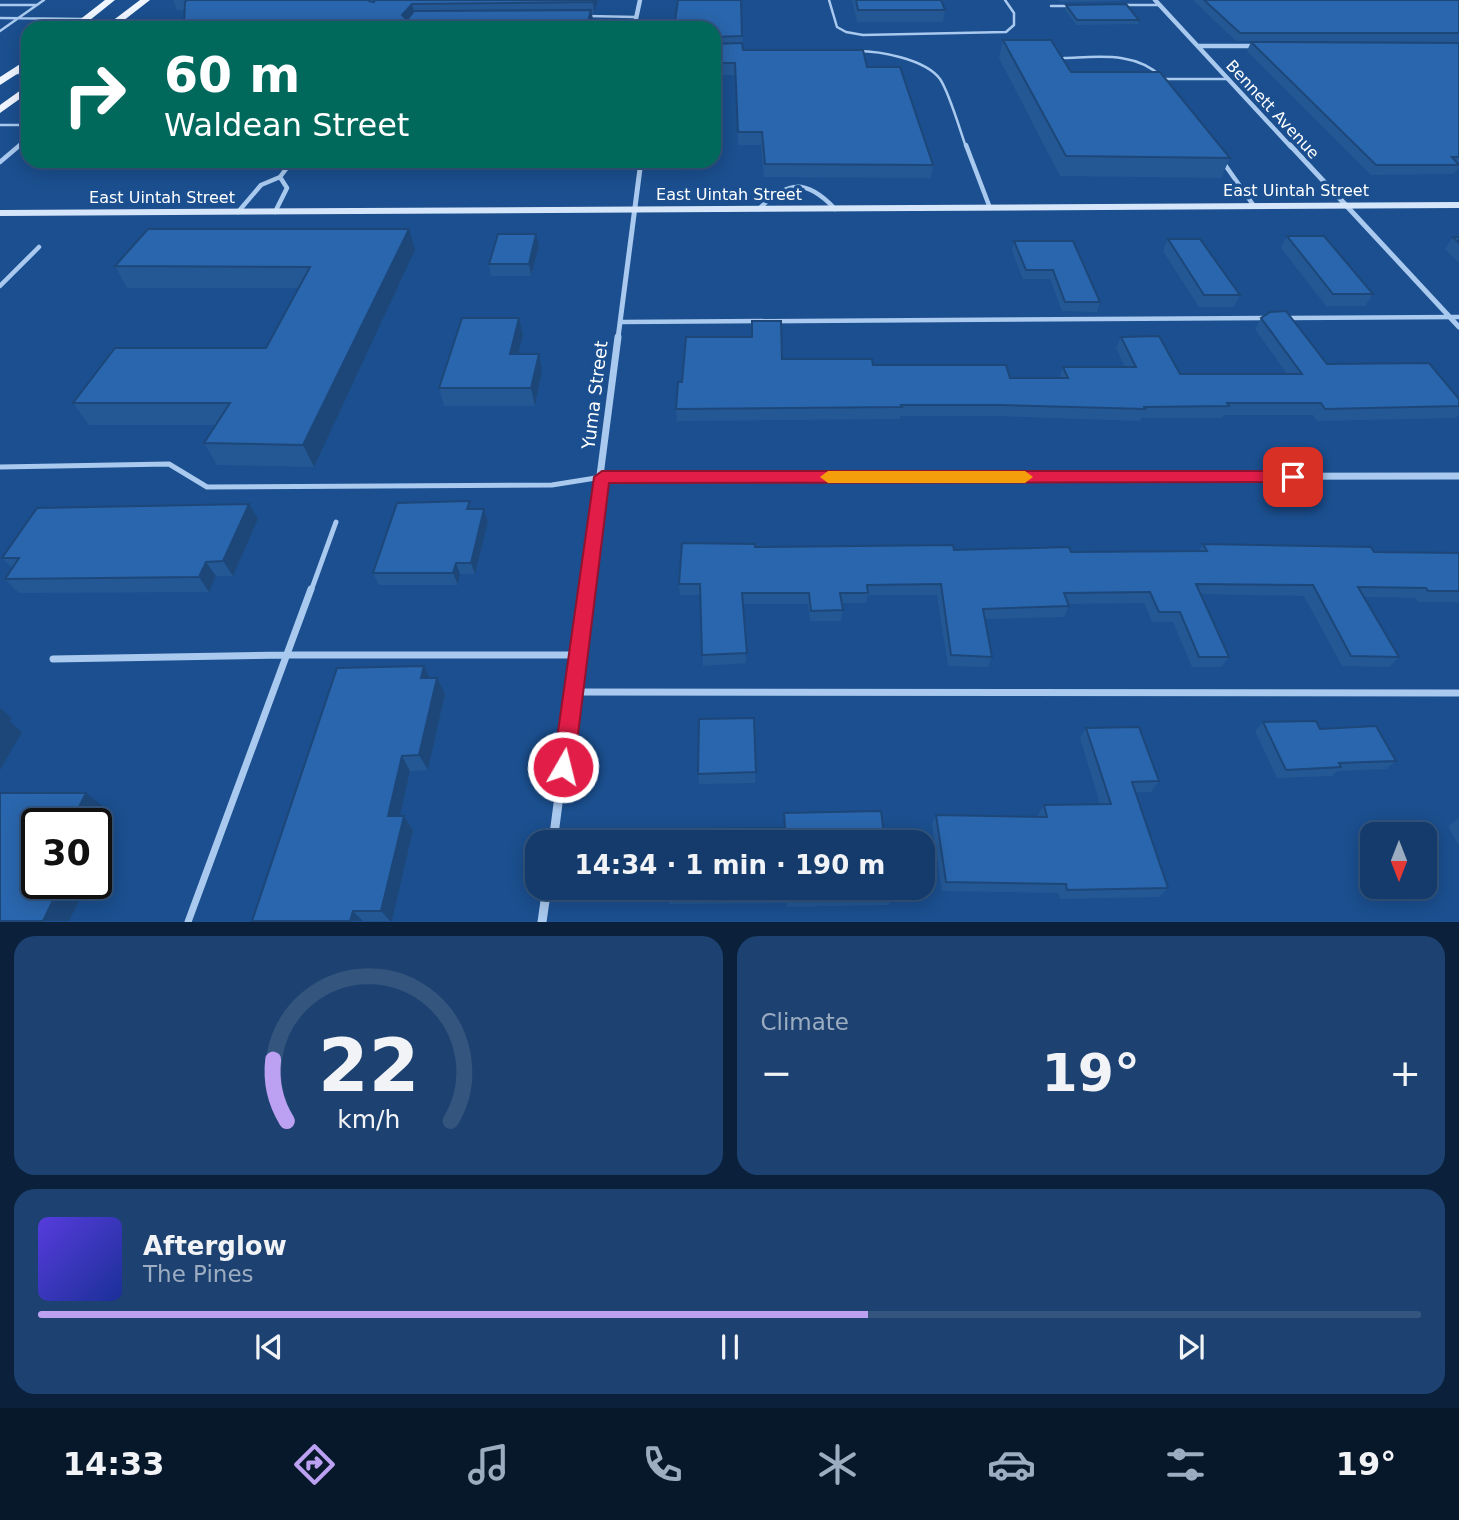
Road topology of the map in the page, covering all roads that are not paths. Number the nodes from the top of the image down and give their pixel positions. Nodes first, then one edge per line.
1 (44, 0) edge
2 (111, 0) edge
3 (146, 0) edge
4 (640, 0) edge
5 (829, 0) edge
6 (1005, 0) edge
7 (1155, 0) edge
8 (0, 5) edge
9 (37, 5) junction
10 (1109, 5) edge
11 (1160, 5) junction
12 (1051, 6) dead end
13 (1084, 6) edge
14 (586, 16) edge
15 (636, 17) junction
16 (0, 18) edge
17 (18, 19) junction
18 (86, 19) junction
19 (83, 21) edge
20 (118, 21) edge
21 (635, 21) edge
22 (0, 31) edge
23 (1198, 46) junction
24 (1267, 47) edge
25 (850, 51) edge
26 (21, 67) edge
27 (1068, 69) edge
28 (21, 72) edge
29 (13, 73) junction
30 (1152, 79) edge
31 (1164, 79) junction
32 (1228, 79) junction
33 (0, 82) edge
34 (1172, 90) edge
35 (21, 94) edge
36 (0, 110) edge
37 (0, 125) edge
38 (21, 125) edge
39 (21, 144) edge
40 (1219, 157) edge
41 (0, 162) edge
42 (287, 168) edge
43 (639, 168) edge
44 (281, 177) junction
45 (1459, 205) edge
46 (1254, 206) junction
47 (1346, 206) junction
48 (990, 208) junction
49 (759, 209) junction
50 (835, 209) junction
51 (635, 210) junction
52 (238, 212) junction
53 (275, 212) junction
54 (2, 215) edge
55 (39, 247) dead end
56 (0, 286) edge
57 (1450, 317) junction
58 (1459, 317) edge
59 (1270, 318) edge
60 (1284, 318) edge
61 (621, 322) junction
62 (1459, 327) edge
63 (0, 467) edge
64 (602, 477) junction
65 (1459, 477) edge
66 (337, 522) dead end
67 (288, 654) junction
68 (579, 655) junction
69 (53, 659) dead end
70 (573, 692) junction
71 (1459, 692) edge
72 (555, 830) edge
73 (545, 900) edge
74 (188, 922) edge
75 (542, 922) edge

1 - 9 lane
2 - 18 main road
3 - 20 main road
4 - 15 street
5 - 6 lane
7 - 11 street, Bennett Avenue
8 - 9 lane
9 - 17 lane
10 - 11 lane
11 - 23 street, Bennett Avenue
12 - 13 lane
14 - 15 lane
15 - 21 street
16 - 17 lane
17 - 18 lane
17 - 22 lane
18 - 19 main road
23 - 24 street
23 - 32 street, Bennett Avenue
25 - 48 lane
26 - 29 main road
27 - 31 lane
28 - 29 lane
29 - 33 main road
30 - 31 lane
31 - 32 lane
31 - 34 lane
32 - 47 street, Bennett Avenue
35 - 36 main road
37 - 38 lane
39 - 41 lane
40 - 46 lane
42 - 44 lane
43 - 51 street, Yuma Street
44 - 52 lane
44 - 53 lane
45 - 47 main road, East Uintah Street
46 - 47 main road, East Uintah Street
46 - 48 main road, East Uintah Street
47 - 57 street, Bennett Avenue
48 - 50 main road, East Uintah Street
49 - 50 main road, East Uintah Street
49 - 50 lane
49 - 51 main road, East Uintah Street
51 - 53 main road, East Uintah Street
51 - 61 street, Yuma Street
52 - 53 main road, East Uintah Street
52 - 54 main road, East Uintah Street
55 - 56 lane
57 - 58 lane
57 - 60 lane
57 - 62 street, Bennett Avenue
59 - 61 lane
61 - 64 street, Yuma Street
63 - 64 lane
64 - 65 street
64 - 68 street, Yuma Street
66 - 67 lane
67 - 68 lane
67 - 69 lane
67 - 74 lane
68 - 70 street, Yuma Street
70 - 71 lane
70 - 72 street, Yuma Street
73 - 75 street

